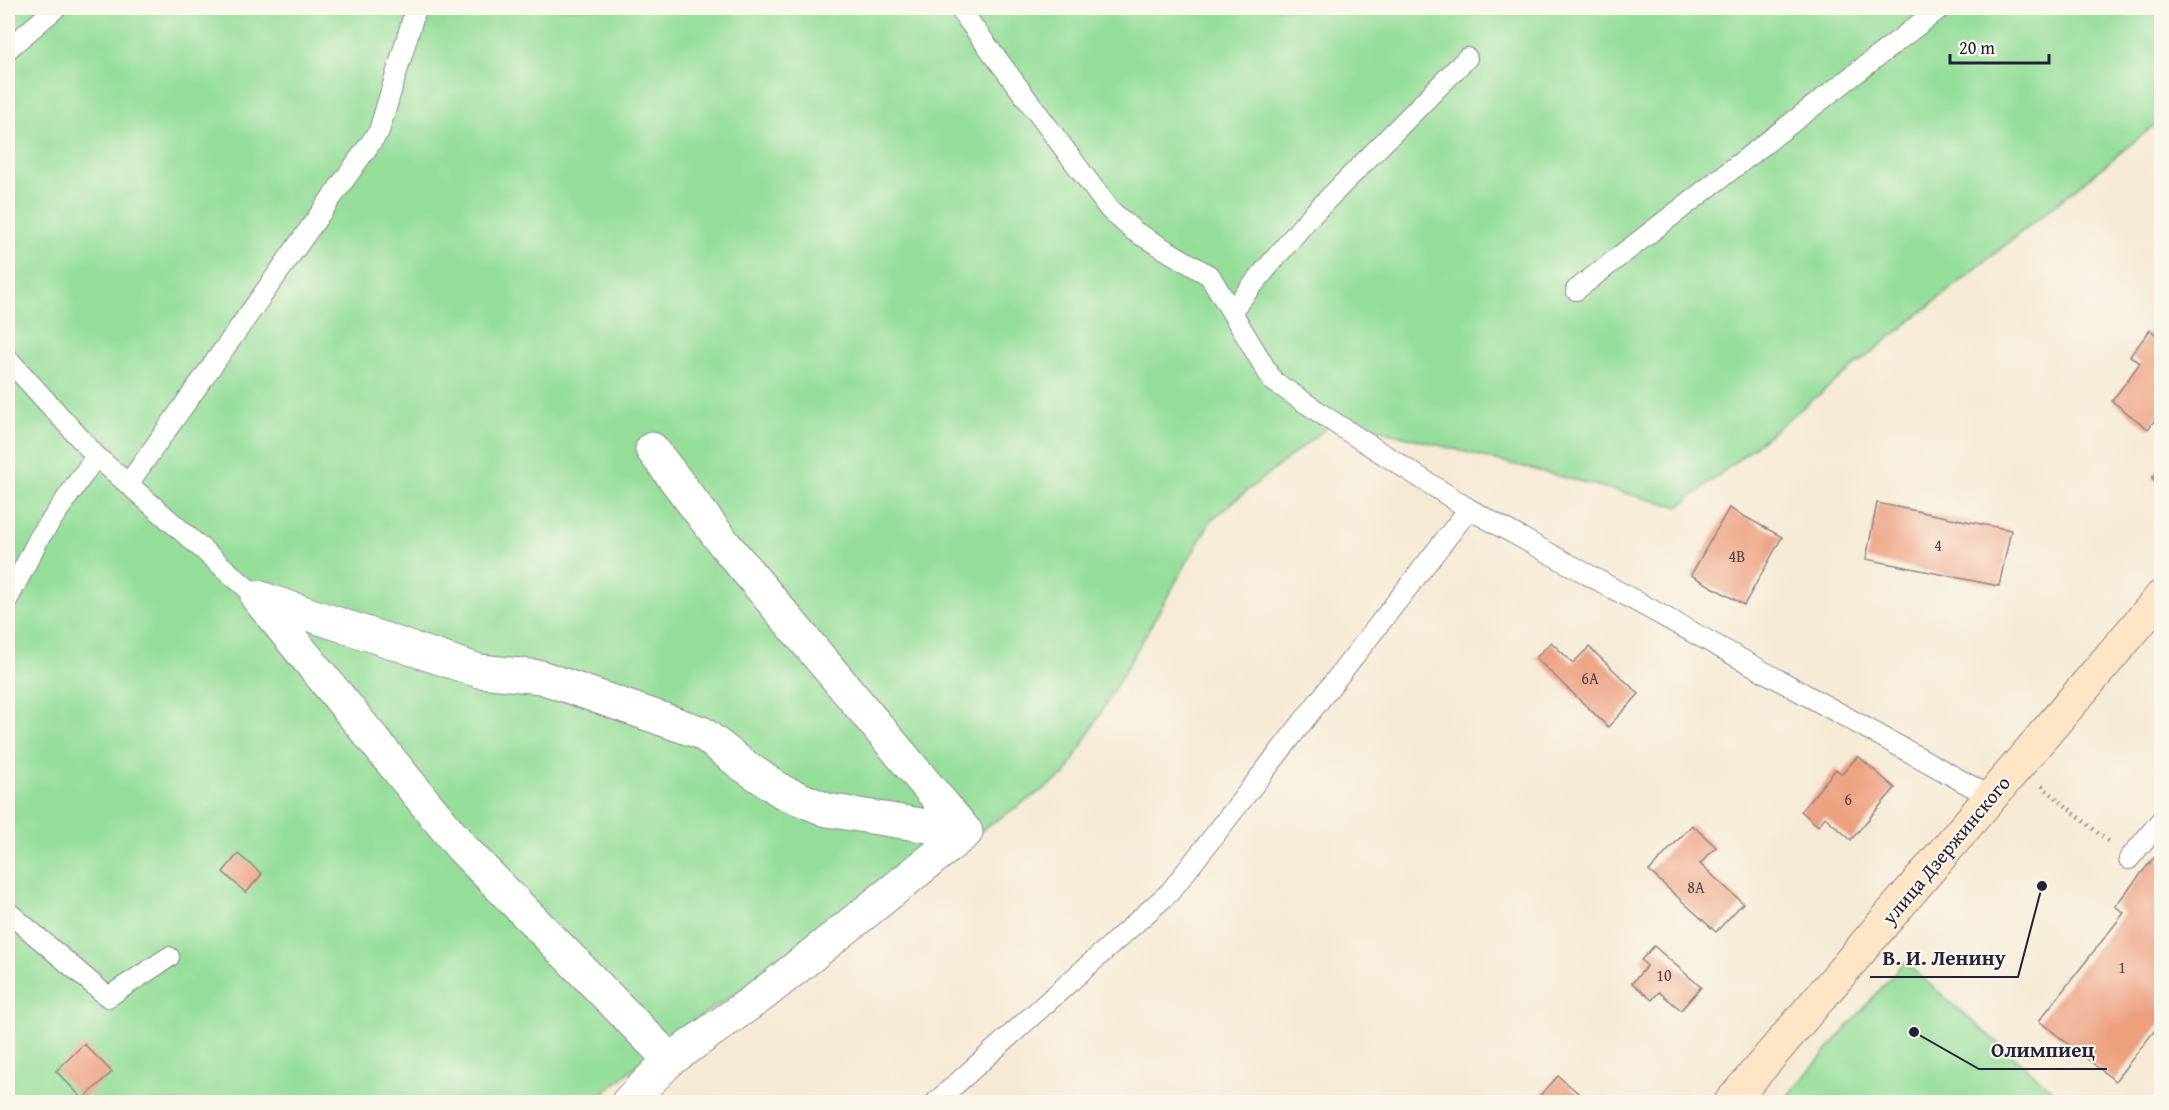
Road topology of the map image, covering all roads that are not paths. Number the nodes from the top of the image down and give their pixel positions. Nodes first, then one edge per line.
1 (56, 8) edge
2 (416, 8) edge
3 (959, 8) edge
4 (1940, 8) edge
5 (8, 49) edge
6 (1467, 58) dead end
7 (1576, 290) dead end
8 (1231, 311) junction
9 (8, 359) edge
10 (652, 449) dead end
11 (96, 456) junction
12 (128, 484) junction
13 (1469, 509) junction
14 (2162, 596) edge
15 (256, 597) junction
16 (8, 599) edge
17 (1991, 796) junction
18 (2162, 819) edge
19 (966, 832) junction
20 (2128, 859) road end
21 (8, 912) edge
22 (169, 957) dead end
23 (670, 1060) junction
24 (628, 1102) edge
25 (936, 1102) edge
26 (1731, 1102) edge

1 - 5 lane
2 - 12 lane
3 - 8 lane
4 - 7 lane
6 - 8 lane
8 - 13 lane
9 - 11 lane
10 - 19 street
11 - 12 lane
11 - 16 lane
12 - 15 lane
13 - 17 lane
13 - 25 lane
14 - 17 street, улица Дзержинского
15 - 19 street
15 - 23 street
17 - 26 street, улица Дзержинского
18 - 20 lane
19 - 23 street
21 - 22 lane
23 - 24 street

